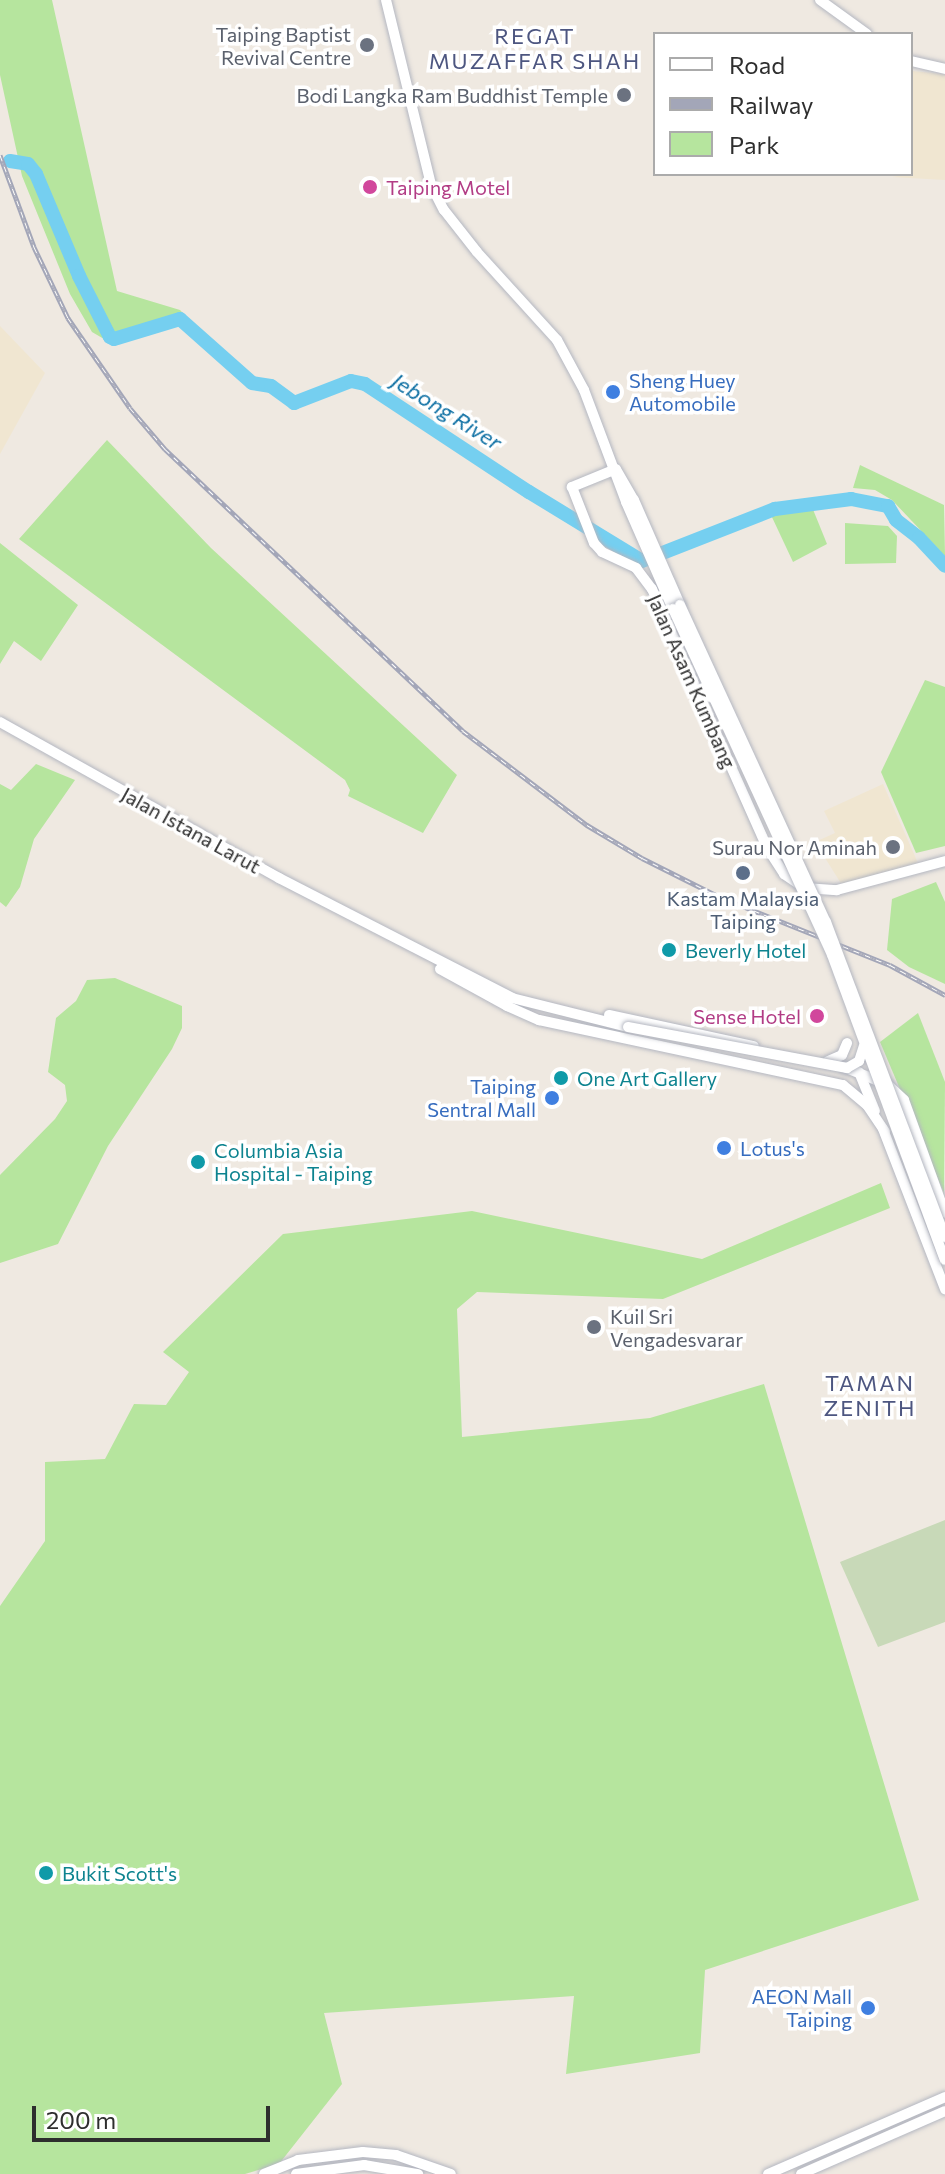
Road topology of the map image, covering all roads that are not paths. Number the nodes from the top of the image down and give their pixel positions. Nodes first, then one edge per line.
1 (386, 0) edge
2 (820, 0) edge
3 (864, 32) edge
4 (913, 61) edge
5 (945, 69) edge
6 (616, 469) junction
7 (676, 607) junction
8 (0, 722) edge
9 (945, 861) edge
10 (383, 934) junction
11 (551, 1007) junction
12 (865, 1042) junction
13 (847, 1043) dead end
14 (828, 1061) junction
15 (859, 1072) junction
16 (888, 1085) junction
17 (845, 1086) junction
18 (885, 1132) junction
19 (945, 1213) edge
20 (945, 1237) edge
21 (945, 1260) edge
22 (945, 1289) edge
23 (945, 2097) edge
24 (945, 2111) edge
25 (264, 2174) edge
26 (296, 2174) edge
27 (418, 2174) edge
28 (451, 2174) edge
29 (768, 2174) edge
30 (801, 2174) edge

1 - 6 main road, Jalan Asam Kumbang
2 - 3 main road
4 - 5 main road
6 - 7 main road, Jalan Asam Kumbang
6 - 9 main road, Jalan Asam Kumbang
7 - 12 main road, Jalan Asam Kumbang, bridge
7 - 20 main road, Jalan Asam Kumbang, bridge
8 - 10 main road, Jalan Istana Larut
10 - 11 main road, Jalan Istana Larut
10 - 17 main road, Jalan Istana Larut
11 - 12 main road, Jalan Istana Larut, bridge
11 - 14 main road, Jalan Istana Larut
12 - 21 main road, Jalan Asam Kumbang, bridge
13 - 14 main road
14 - 15 main road, Jalan Istana Larut
15 - 16 main road, Jalan Istana Larut
15 - 17 main road
15 - 18 main road
16 - 18 main road
16 - 19 main road
17 - 18 main road
18 - 22 main road
23 - 29 main road
24 - 30 main road
25 - 28 main road
26 - 27 main road

